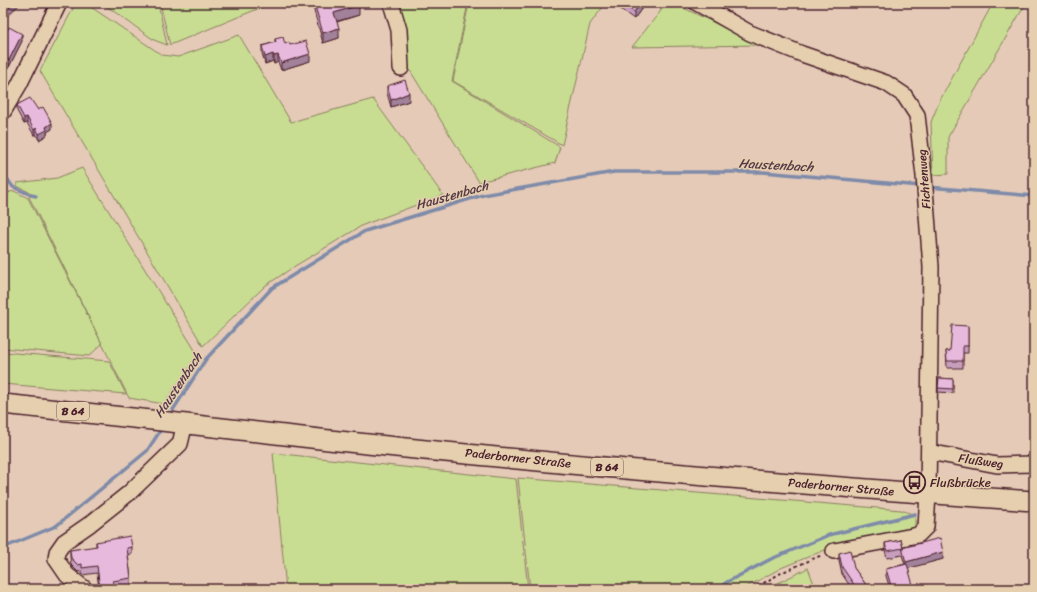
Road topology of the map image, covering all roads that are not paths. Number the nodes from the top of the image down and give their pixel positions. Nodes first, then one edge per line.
1 (59, 3) edge
2 (391, 3) edge
3 (697, 3) edge
4 (401, 68) dead end
5 (3, 112) edge
6 (3, 404) edge
7 (183, 423) junction
8 (929, 452) junction
9 (1034, 464) edge
10 (928, 494) junction
11 (1034, 501) edge
12 (834, 551) road end
13 (85, 589) edge

1 - 5 street
2 - 4 street
3 - 8 street, Fichtenweg
6 - 7 main road, Paderborner Straße / B 64
7 - 10 main road, Paderborner Straße / B 64
7 - 13 street
8 - 9 street, Flußweg
8 - 10 street, Fichtenweg
10 - 11 main road, Paderborner Straße / B 64
10 - 12 street, Fichtenweg

